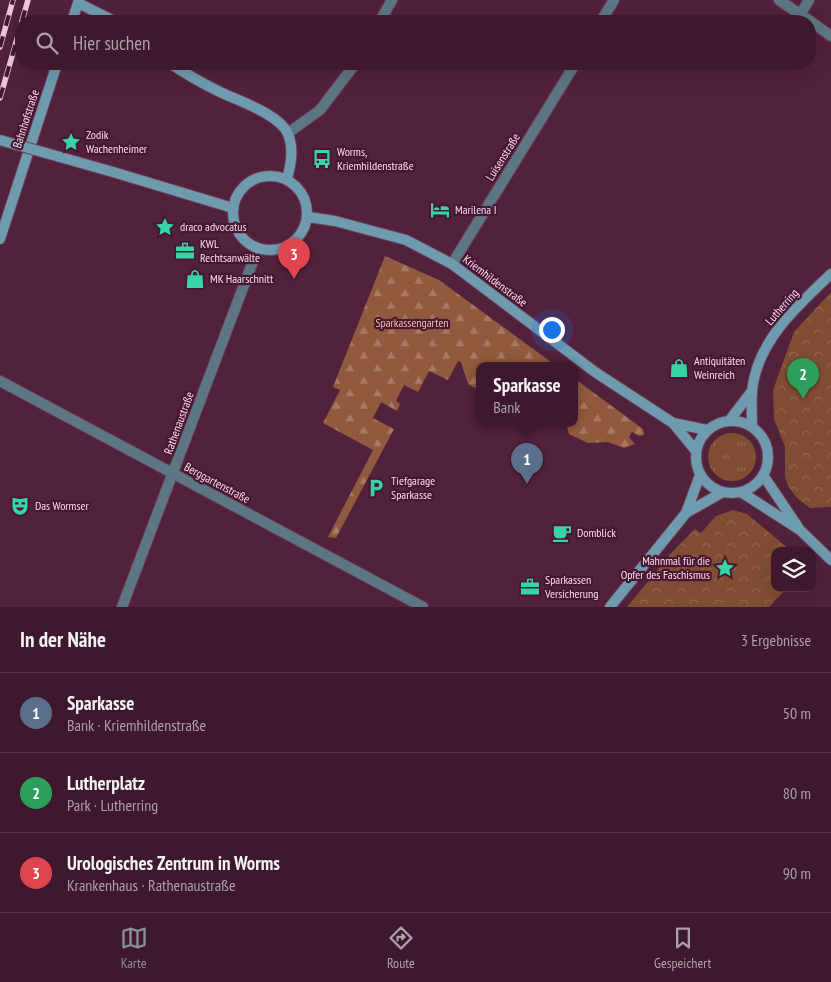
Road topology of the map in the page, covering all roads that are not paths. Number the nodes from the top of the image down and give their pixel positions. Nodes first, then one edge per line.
1 (392, 0) edge
2 (614, 0) edge
3 (779, 0) edge
4 (808, 0) edge
5 (79, 2) edge
6 (74, 15) edge
7 (103, 15) edge
8 (383, 15) edge
9 (605, 15) edge
10 (800, 15) joint
11 (816, 25) edge
12 (831, 36) edge
13 (55, 70) edge
14 (181, 70) edge
15 (351, 70) edge
16 (571, 70) edge
17 (288, 133) junction
18 (0, 140) edge
19 (287, 179) junction
20 (233, 208) junction
21 (308, 217) junction
22 (0, 239) edge
23 (258, 248) junction
24 (452, 264) junction
25 (831, 274) edge
26 (0, 381) edge
27 (752, 391) junction
28 (729, 421) junction
29 (673, 423) junction
30 (752, 427) junction
31 (707, 430) junction
32 (696, 452) junction
33 (174, 474) junction
34 (700, 475) junction
35 (763, 475) junction
36 (723, 492) junction
37 (740, 492) junction
38 (686, 513) junction
39 (800, 530) junction
40 (831, 560) edge
41 (122, 607) edge
42 (423, 607) edge
43 (610, 607) edge

1 - 8 street
2 - 9 street
3 - 10 street
4 - 10 street
5 - 6 street
5 - 7 street
11 - 12 street
13 - 22 street, Bahnhofstraße
14 - 17 street
15 - 17 street
16 - 24 street, Luisenstraße
17 - 19 street
18 - 20 street, bridge
19 - 20 street
19 - 21 street
20 - 23 street
21 - 23 street
21 - 24 street, Kriemhildenstraße
23 - 33 street, Rathenaustraße
24 - 29 street, Kriemhildenstraße
25 - 27 street, Lutherring
26 - 33 street, Berggartenstraße
27 - 28 street, Lutherring
27 - 30 street, Lutherring
28 - 30 street
28 - 31 street
29 - 31 street, Kriemhildenstraße
29 - 32 street, Kriemhildenstraße
30 - 35 street
31 - 32 street
32 - 34 street
33 - 41 street, Rathenaustraße
33 - 42 street, Berggartenstraße
34 - 36 street
34 - 38 street
35 - 37 street
35 - 39 street
36 - 37 street
36 - 38 street
37 - 39 street
38 - 43 street
39 - 40 street

